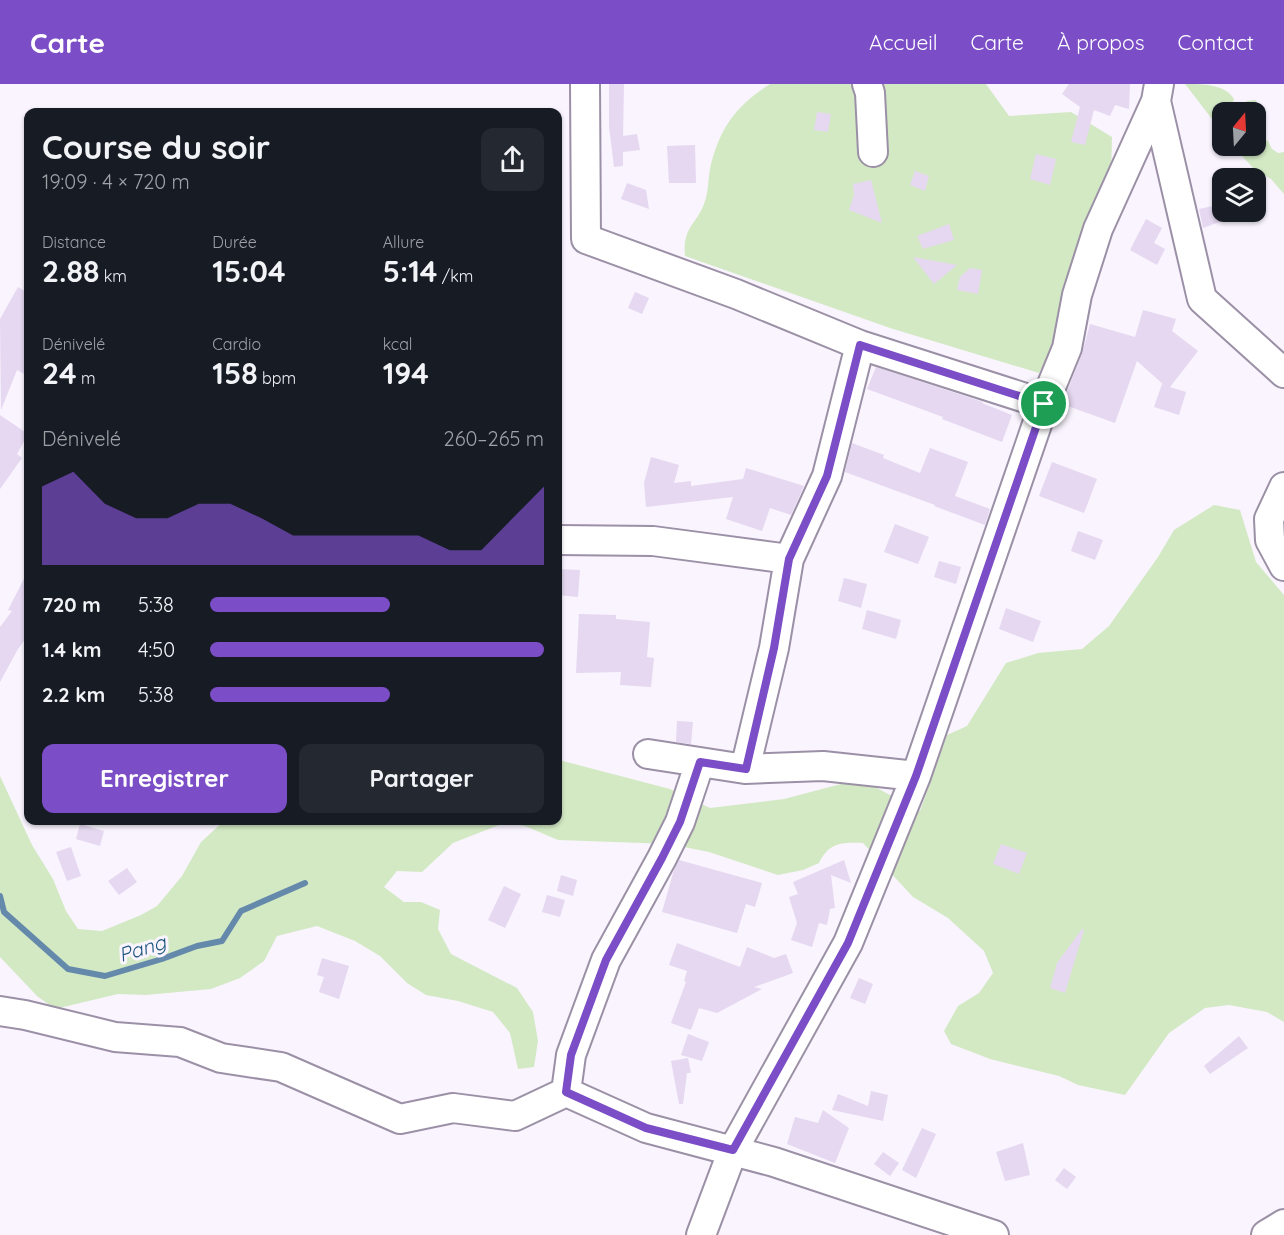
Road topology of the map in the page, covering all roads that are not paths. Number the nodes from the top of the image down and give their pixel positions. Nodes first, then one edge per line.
1 (585, 84) edge
2 (867, 84) edge
3 (1157, 92) edge
4 (873, 152) dead end
5 (860, 345) junction
6 (1284, 373) edge
7 (1044, 404) junction
8 (1284, 486) edge
9 (562, 540) edge
10 (789, 559) junction
11 (1284, 566) edge
12 (648, 754) dead end
13 (700, 762) junction
14 (746, 769) junction
15 (916, 776) junction
16 (0, 1011) edge
17 (566, 1092) junction
18 (730, 1158) junction
19 (1284, 1224) edge
20 (701, 1235) edge
21 (994, 1235) edge
22 (1266, 1235) edge

1 - 5 street
2 - 4 street
3 - 6 street
3 - 7 street
5 - 7 street
5 - 10 street
7 - 15 street
8 - 11 street
9 - 10 street
10 - 14 street
12 - 13 street
13 - 14 street
13 - 17 street
14 - 15 street
15 - 18 street
16 - 17 street
17 - 18 street
18 - 20 street
18 - 21 street
19 - 22 street

